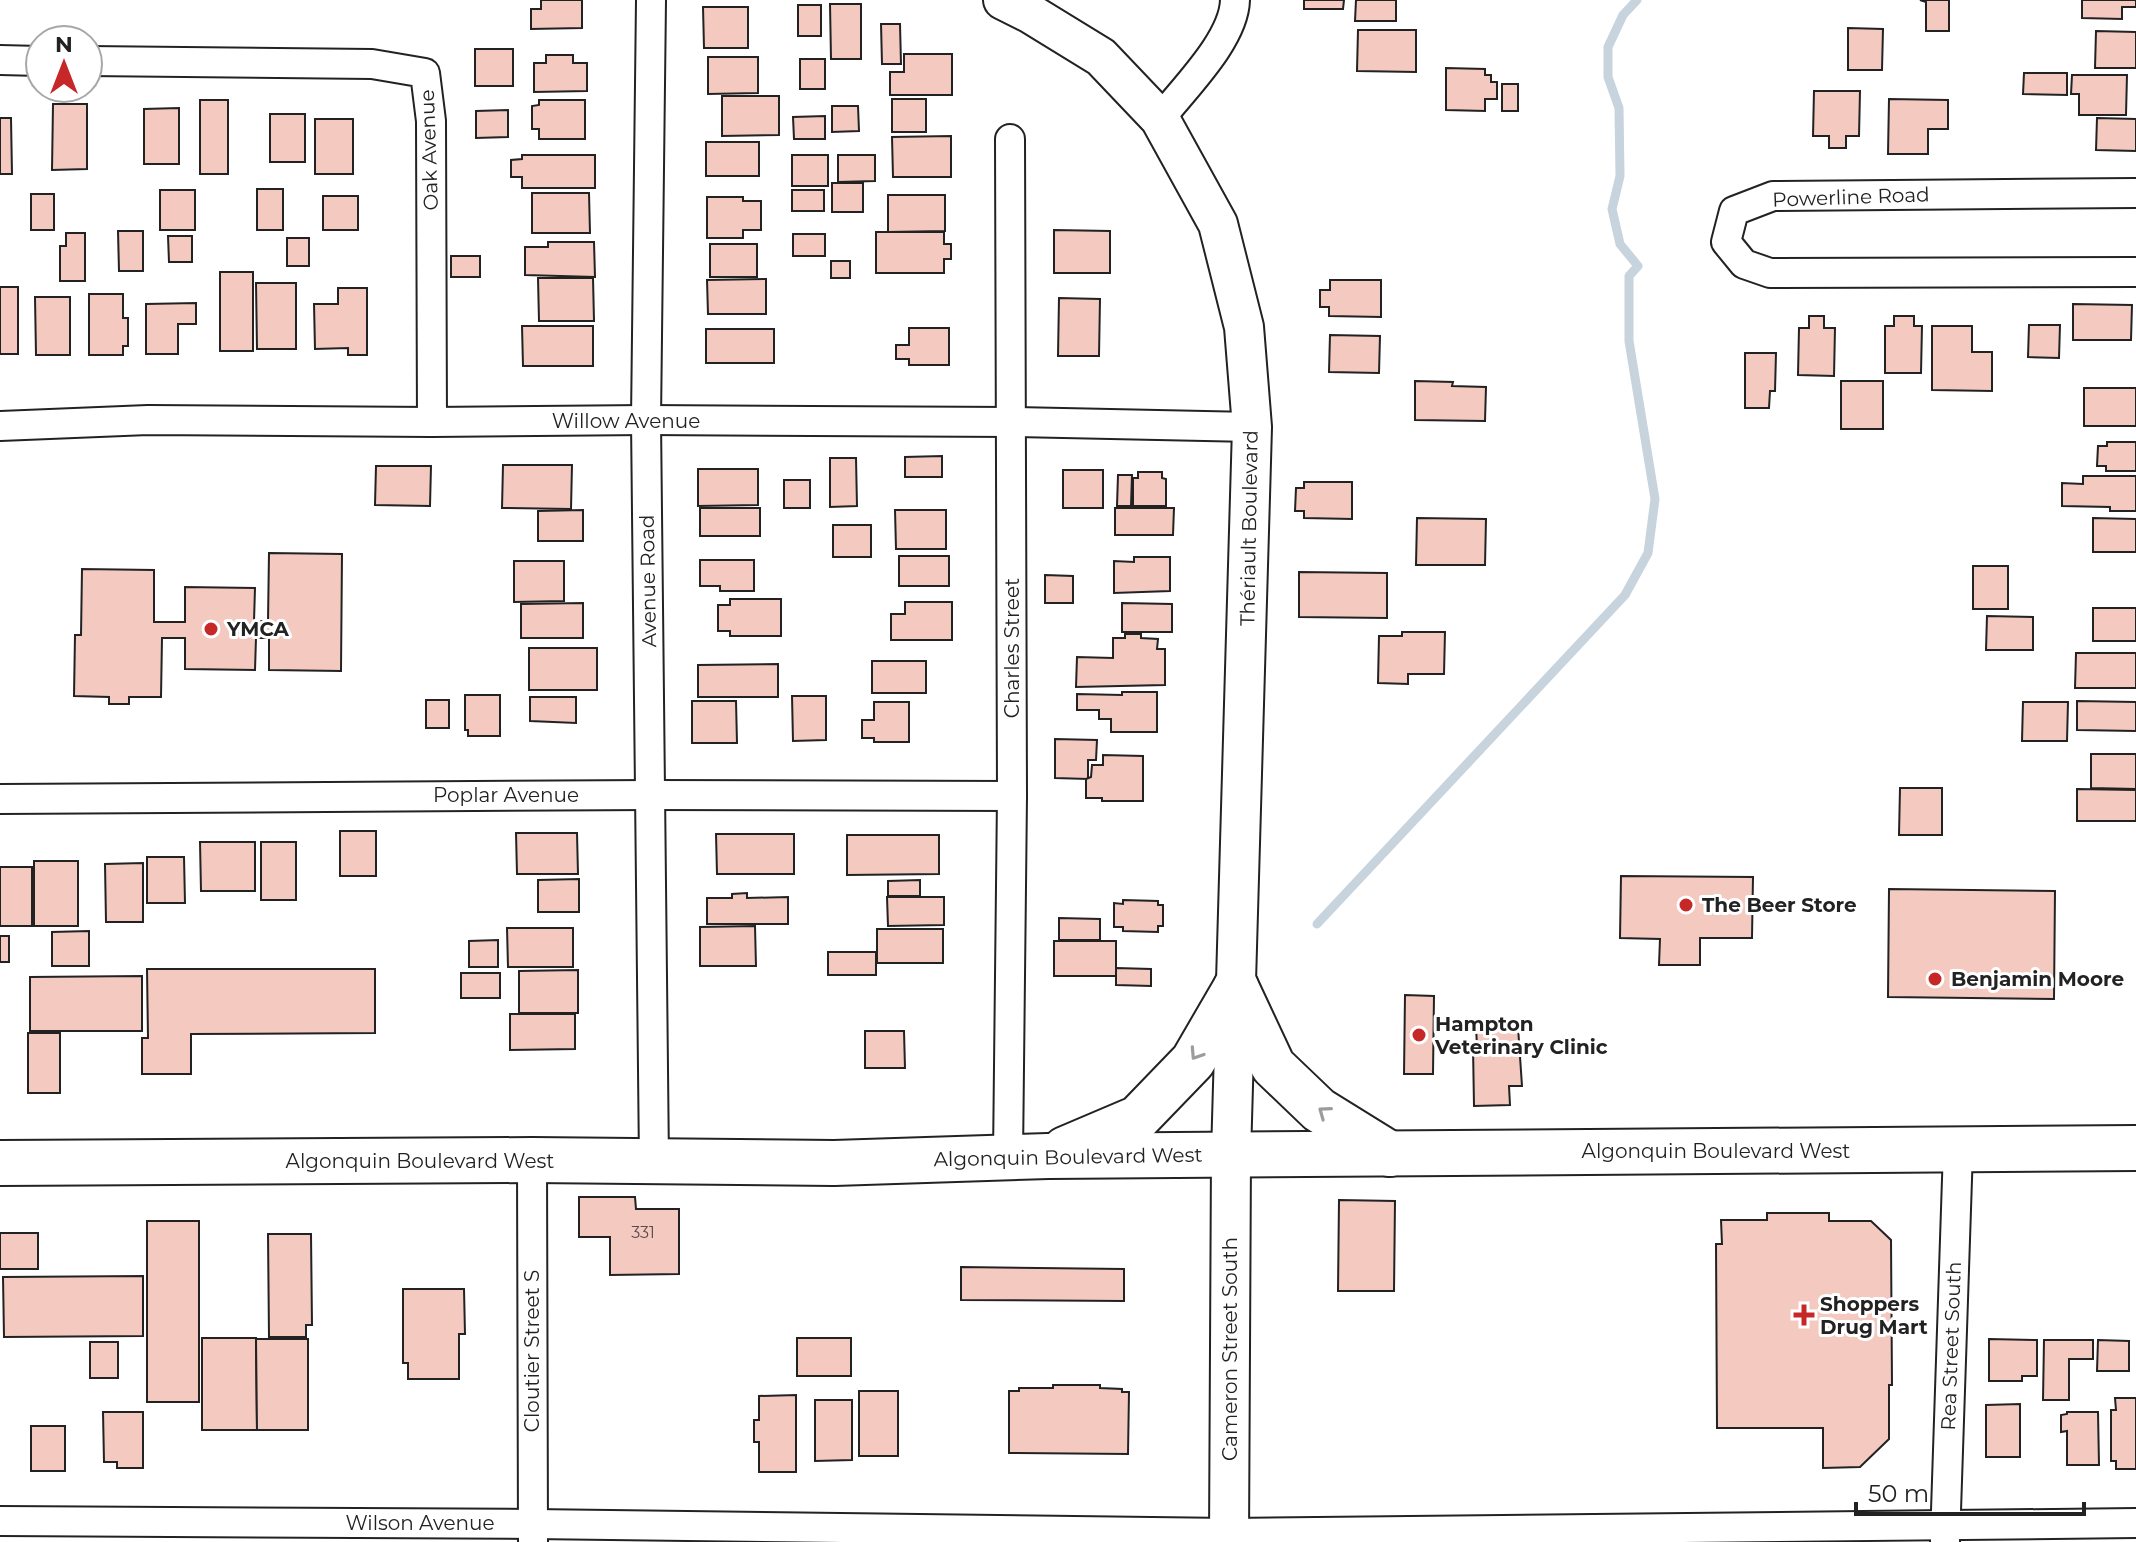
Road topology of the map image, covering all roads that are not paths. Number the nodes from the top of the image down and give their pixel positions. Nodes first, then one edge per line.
1 (651, 0) edge
2 (1003, 0) edge
3 (1235, 0) edge
4 (0, 60) edge
5 (24, 61) edge
6 (104, 61) edge
7 (1160, 119) junction
8 (1010, 139) dead end
9 (2136, 193) edge
10 (2136, 272) edge
11 (646, 420) junction
12 (432, 422) junction
13 (1012, 422) junction
14 (0, 426) edge
15 (1252, 427) junction
16 (650, 795) junction
17 (1012, 796) junction
18 (0, 799) edge
19 (1236, 987) junction
20 (2136, 1148) edge
21 (1958, 1149) junction
22 (1390, 1154) junction
23 (1231, 1155) junction
24 (1028, 1156) junction
25 (532, 1160) junction
26 (654, 1162) junction
27 (0, 1163) edge
28 (0, 1521) edge
29 (2136, 1523) edge
30 (533, 1533) edge
31 (1945, 1533) edge
32 (1229, 1538) edge

1 - 11 street, Avenue Road
2 - 7 main road, Thériault Boulevard
3 - 7 street
4 - 5 street
6 - 12 street, Oak Avenue
7 - 15 main road, Thériault Boulevard
8 - 13 street, Charles Street
9 - 10 street, Powerline Road
11 - 12 street, Willow Avenue
11 - 13 street, Willow Avenue
11 - 16 street, Avenue Road
12 - 14 street, Willow Avenue
13 - 15 street, Willow Avenue
13 - 17 street, Charles Street
15 - 19 main road, Thériault Boulevard
16 - 17 street, Poplar Avenue
16 - 18 street, Poplar Avenue
16 - 26 street, Avenue Road
17 - 24 street, Charles Street
22 -> 19 main road
19 - 23 main road, Thériault Boulevard
19 -> 24 main road
20 - 21 main road, Algonquin Boulevard West
21 - 22 main road, Algonquin Boulevard West
21 - 31 street, Rea Street South
22 - 23 main road, Algonquin Boulevard West
23 - 24 main road, Algonquin Boulevard West
23 - 32 main road, Cameron Street South
24 - 26 main road, Algonquin Boulevard West
25 - 26 main road, Algonquin Boulevard West
25 - 27 main road, Algonquin Boulevard West
25 - 30 street, Cloutier Street S
28 - 30 street, Wilson Avenue
29 - 31 street, Wilson Avenue
30 - 32 street, Wilson Avenue
31 - 32 street, Wilson Avenue

